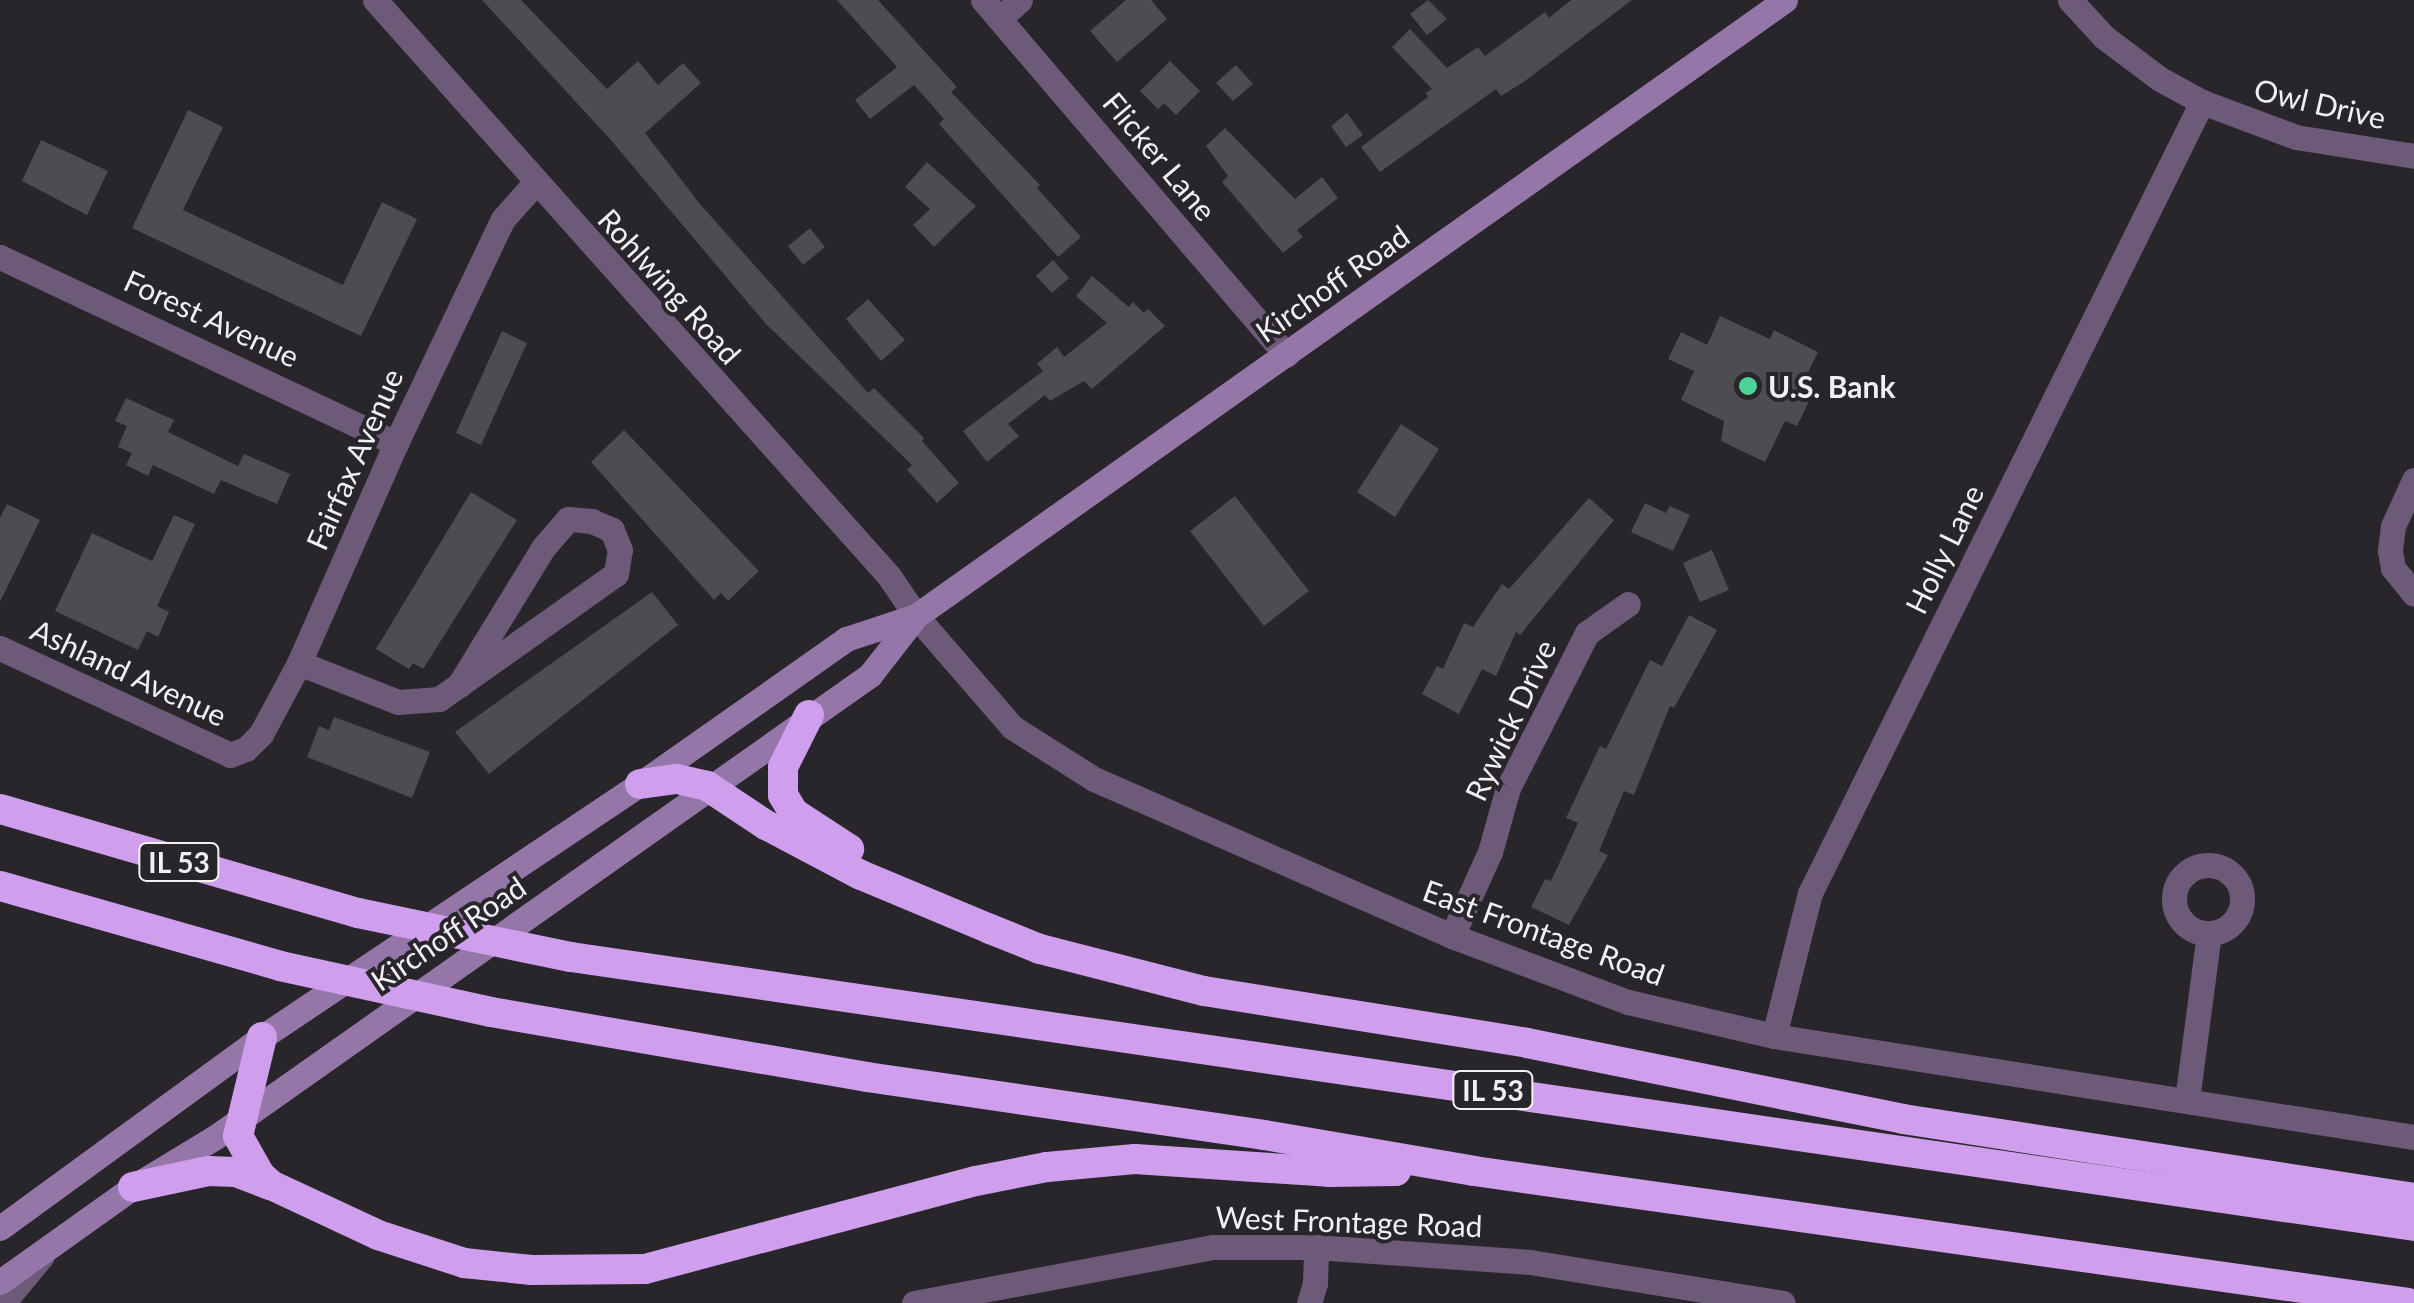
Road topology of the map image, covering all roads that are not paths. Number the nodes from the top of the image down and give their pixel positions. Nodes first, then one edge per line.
1 (375, 0) edge
2 (1020, 0) edge
3 (1784, 0) edge
4 (2070, 0) edge
5 (991, 9) edge
6 (2202, 102) junction
7 (2414, 156) edge
8 (535, 183) junction
9 (0, 257) edge
10 (1286, 355) junction
11 (396, 442) junction
12 (2414, 480) edge
13 (2414, 594) edge
14 (1628, 604) dead end
15 (916, 616) junction
16 (0, 648) edge
17 (299, 663) junction
18 (459, 685) junction
19 (810, 715) junction
20 (230, 755) joint
21 (640, 784) junction
22 (707, 786) junction
23 (0, 809) edge
24 (0, 886) edge
25 (950, 911) junction
26 (2209, 933) dead end
27 (1452, 936) junction
28 (1774, 1036) junction
29 (262, 1037) junction
30 (2188, 1100) junction
31 (239, 1119) junction
32 (2414, 1137) edge
33 (1474, 1171) junction
34 (271, 1185) junction
35 (132, 1188) junction
36 (2414, 1198) edge
37 (2414, 1226) edge
38 (0, 1228) edge
39 (52, 1242) junction
40 (1316, 1246) junction
41 (0, 1282) edge
42 (3, 1303) edge
43 (917, 1303) edge
44 (1309, 1303) edge
45 (1784, 1303) edge
46 (2408, 1303) edge

1 - 8 street, Rohlwing Road
2 - 5 street
3 - 10 main road, Kirchoff Road
4 - 6 street, Owl Drive
5 - 10 street, Flicker Lane
6 - 7 street, Owl Drive
6 - 28 street, Holly Lane
8 - 11 street, Fairfax Avenue
8 - 15 street, Rohlwing Road
9 - 11 street, Forest Avenue
10 - 15 main road, Kirchoff Road
11 - 17 street, Fairfax Avenue
12 - 13 street
14 - 27 street, Rywick Drive
15 - 19 main road, Kirchoff Road
15 - 21 main road, Kirchoff Road
15 - 27 street, East Frontage Road
16 - 20 street, Ashland Avenue
17 - 18 street
17 - 20 street, Fairfax Avenue
18 - 18 street
19 - 22 main road, Kirchoff Road
19 - 25 highway
21 - 22 highway
21 - 29 main road, Kirchoff Road
22 - 25 highway
22 - 31 main road, Kirchoff Road
23 - 37 highway, IL 53, bridge
24 - 33 highway, IL 53, bridge
25 - 36 highway
26 - 30 street
27 - 28 street, East Frontage Road
28 - 30 street, East Frontage Road
29 - 31 highway
29 - 38 main road, Kirchoff Road
30 - 32 street, East Frontage Road
31 - 34 highway
31 - 35 main road, Kirchoff Road
33 - 34 highway
33 - 46 highway, IL 53
34 - 35 highway
35 - 39 main road, Kirchoff Road
39 - 41 main road, Kirchoff Road
39 - 42 street
40 - 43 street, West Frontage Road
40 - 44 street
40 - 45 street, West Frontage Road

